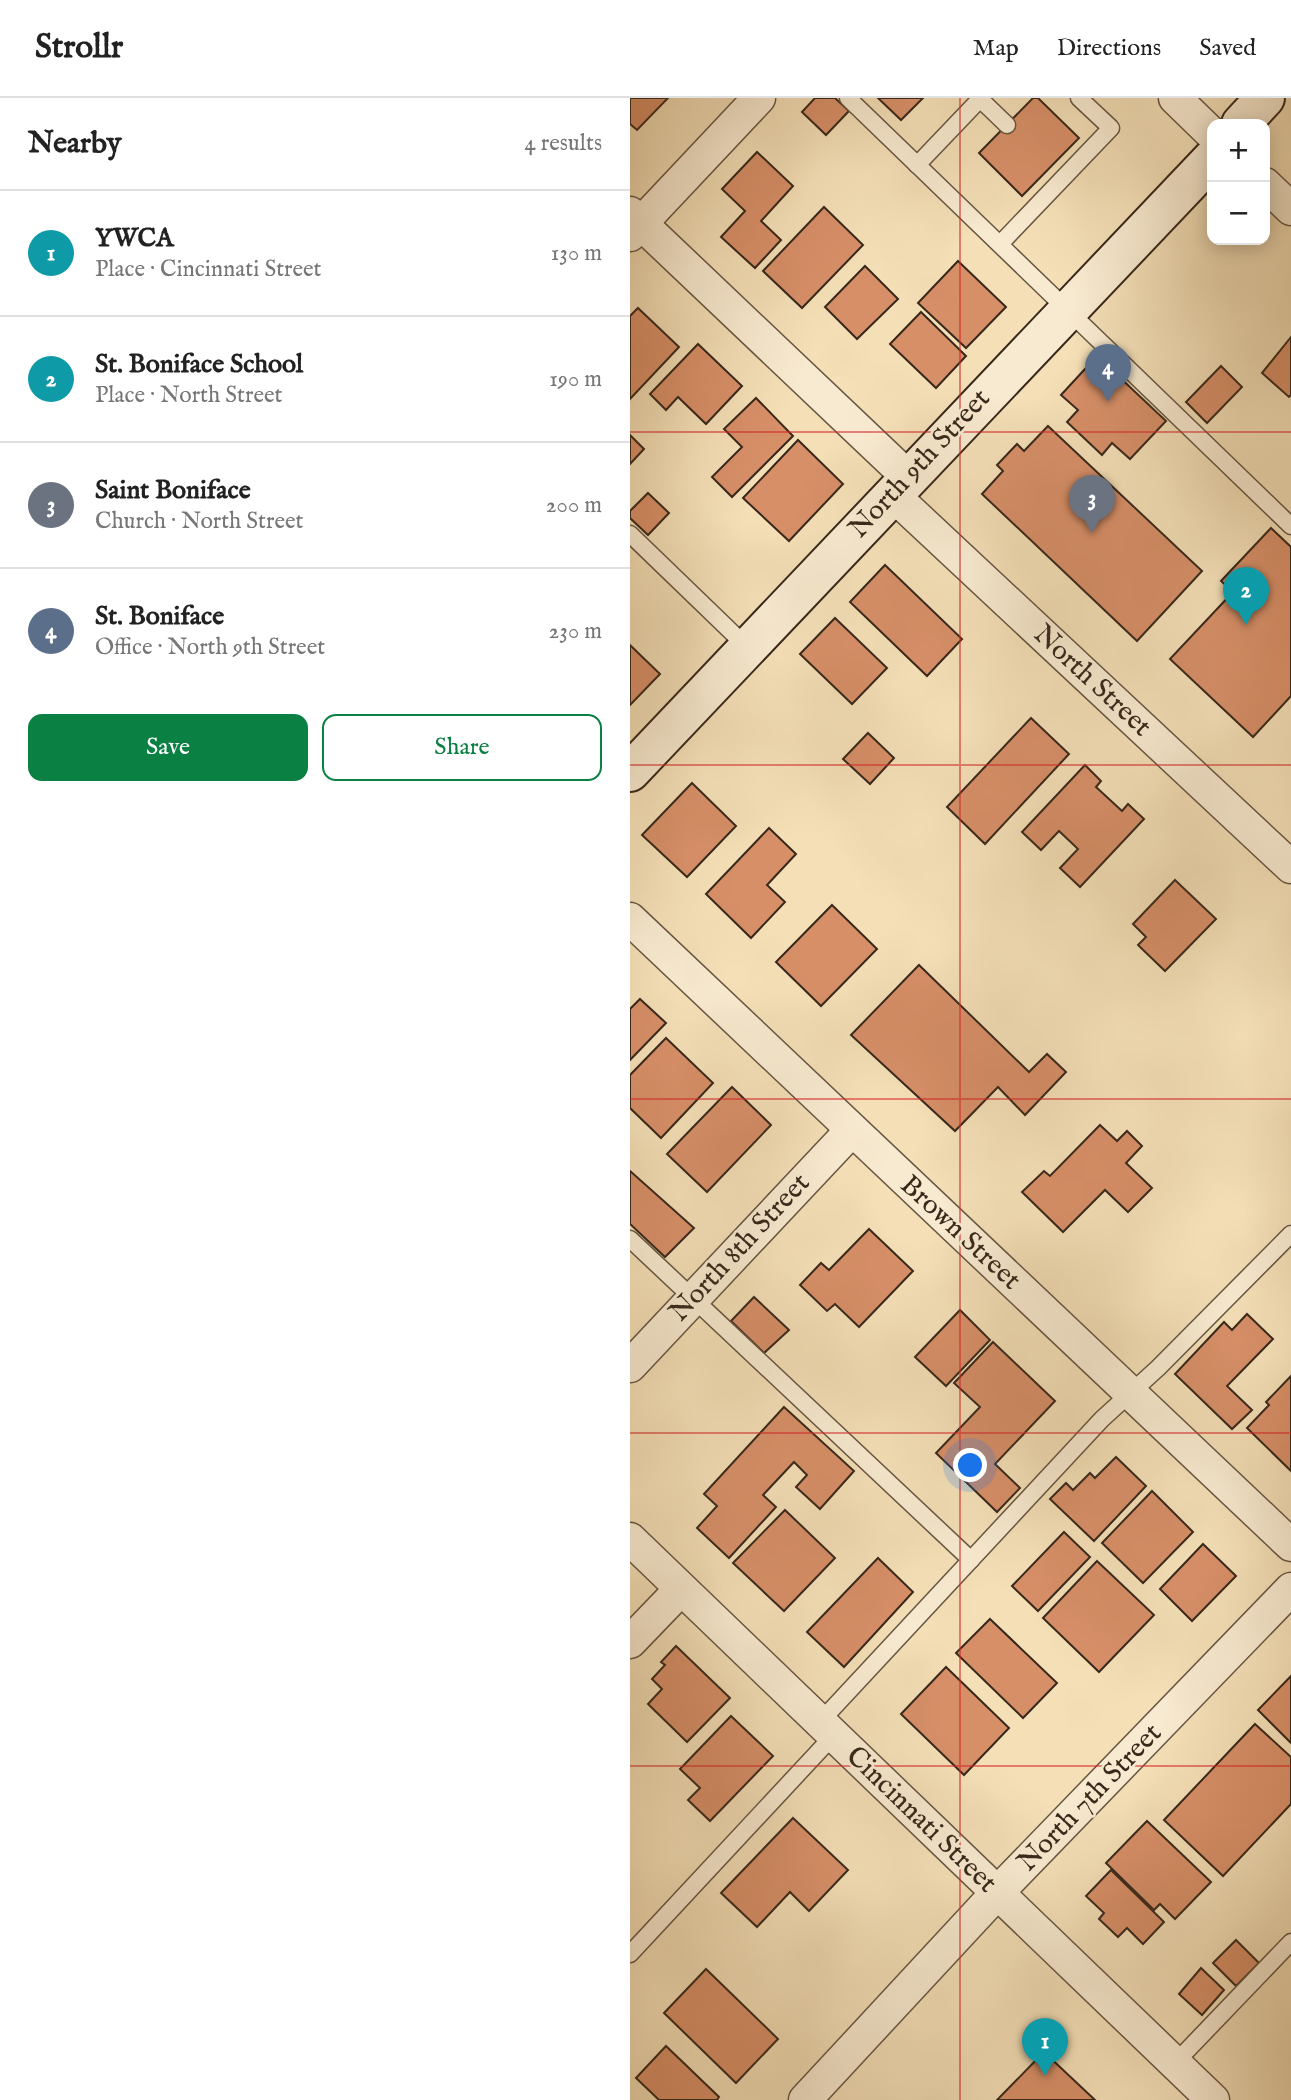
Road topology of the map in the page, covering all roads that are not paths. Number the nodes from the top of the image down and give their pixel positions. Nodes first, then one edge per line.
1 (759, 98) edge
2 (848, 98) edge
3 (1079, 98) edge
4 (1175, 98) edge
5 (1265, 98) edge
6 (980, 99) edge
7 (1246, 119) edge
8 (1007, 125) dead end
9 (1207, 129) edge
10 (1207, 164) edge
11 (916, 165) junction
12 (1050, 167) dead end
13 (1063, 179) junction
14 (1270, 189) edge
15 (1291, 209) edge
16 (633, 224) edge
17 (1000, 244) junction
18 (1067, 309) junction
19 (901, 486) junction
20 (1291, 526) edge
21 (630, 534) edge
22 (746, 646) junction
23 (630, 772) edge
24 (1291, 867) edge
25 (630, 919) edge
26 (851, 1130) junction
27 (1291, 1234) edge
28 (630, 1239) edge
29 (693, 1299) junction
30 (630, 1366) edge
31 (1129, 1393) junction
32 (630, 1539) edge
33 (1291, 1545) edge
34 (971, 1560) junction
35 (681, 1589) junction
36 (1291, 1589) edge
37 (630, 1642) edge
38 (826, 1729) junction
39 (997, 1894) junction
40 (1291, 1941) edge
41 (630, 1954) edge
42 (1175, 2063) junction
43 (805, 2100) edge
44 (1213, 2100) edge

1 - 16 street
2 - 11 lane
3 - 13 lane
4 - 9 street
5 - 7 main road
6 - 8 lane
6 - 11 lane
10 - 18 main road, North 9th Street
11 - 17 lane
12 - 13 lane
13 - 17 lane
14 - 15 street
16 - 19 street, North Street
17 - 18 lane
18 - 19 main road, North 9th Street
18 - 20 lane
19 - 22 main road, North 9th Street
19 - 24 street, North Street
21 - 22 lane
22 - 23 main road, North 9th Street
25 - 26 street, Brown Street
26 - 29 street, North 8th Street
26 - 31 street, Brown Street
27 - 31 lane
28 - 29 lane
29 - 30 street, North 8th Street
29 - 34 lane
31 - 33 street, Brown Street
31 - 34 lane
32 - 35 street, Cincinnati Street
34 - 38 lane
35 - 37 street
35 - 38 street, Cincinnati Street
36 - 39 street, North 7th Street
38 - 39 street, Cincinnati Street
38 - 41 lane
39 - 42 street, Cincinnati Street
39 - 43 street, North 7th Street
40 - 42 lane
42 - 44 street, Cincinnati Street

